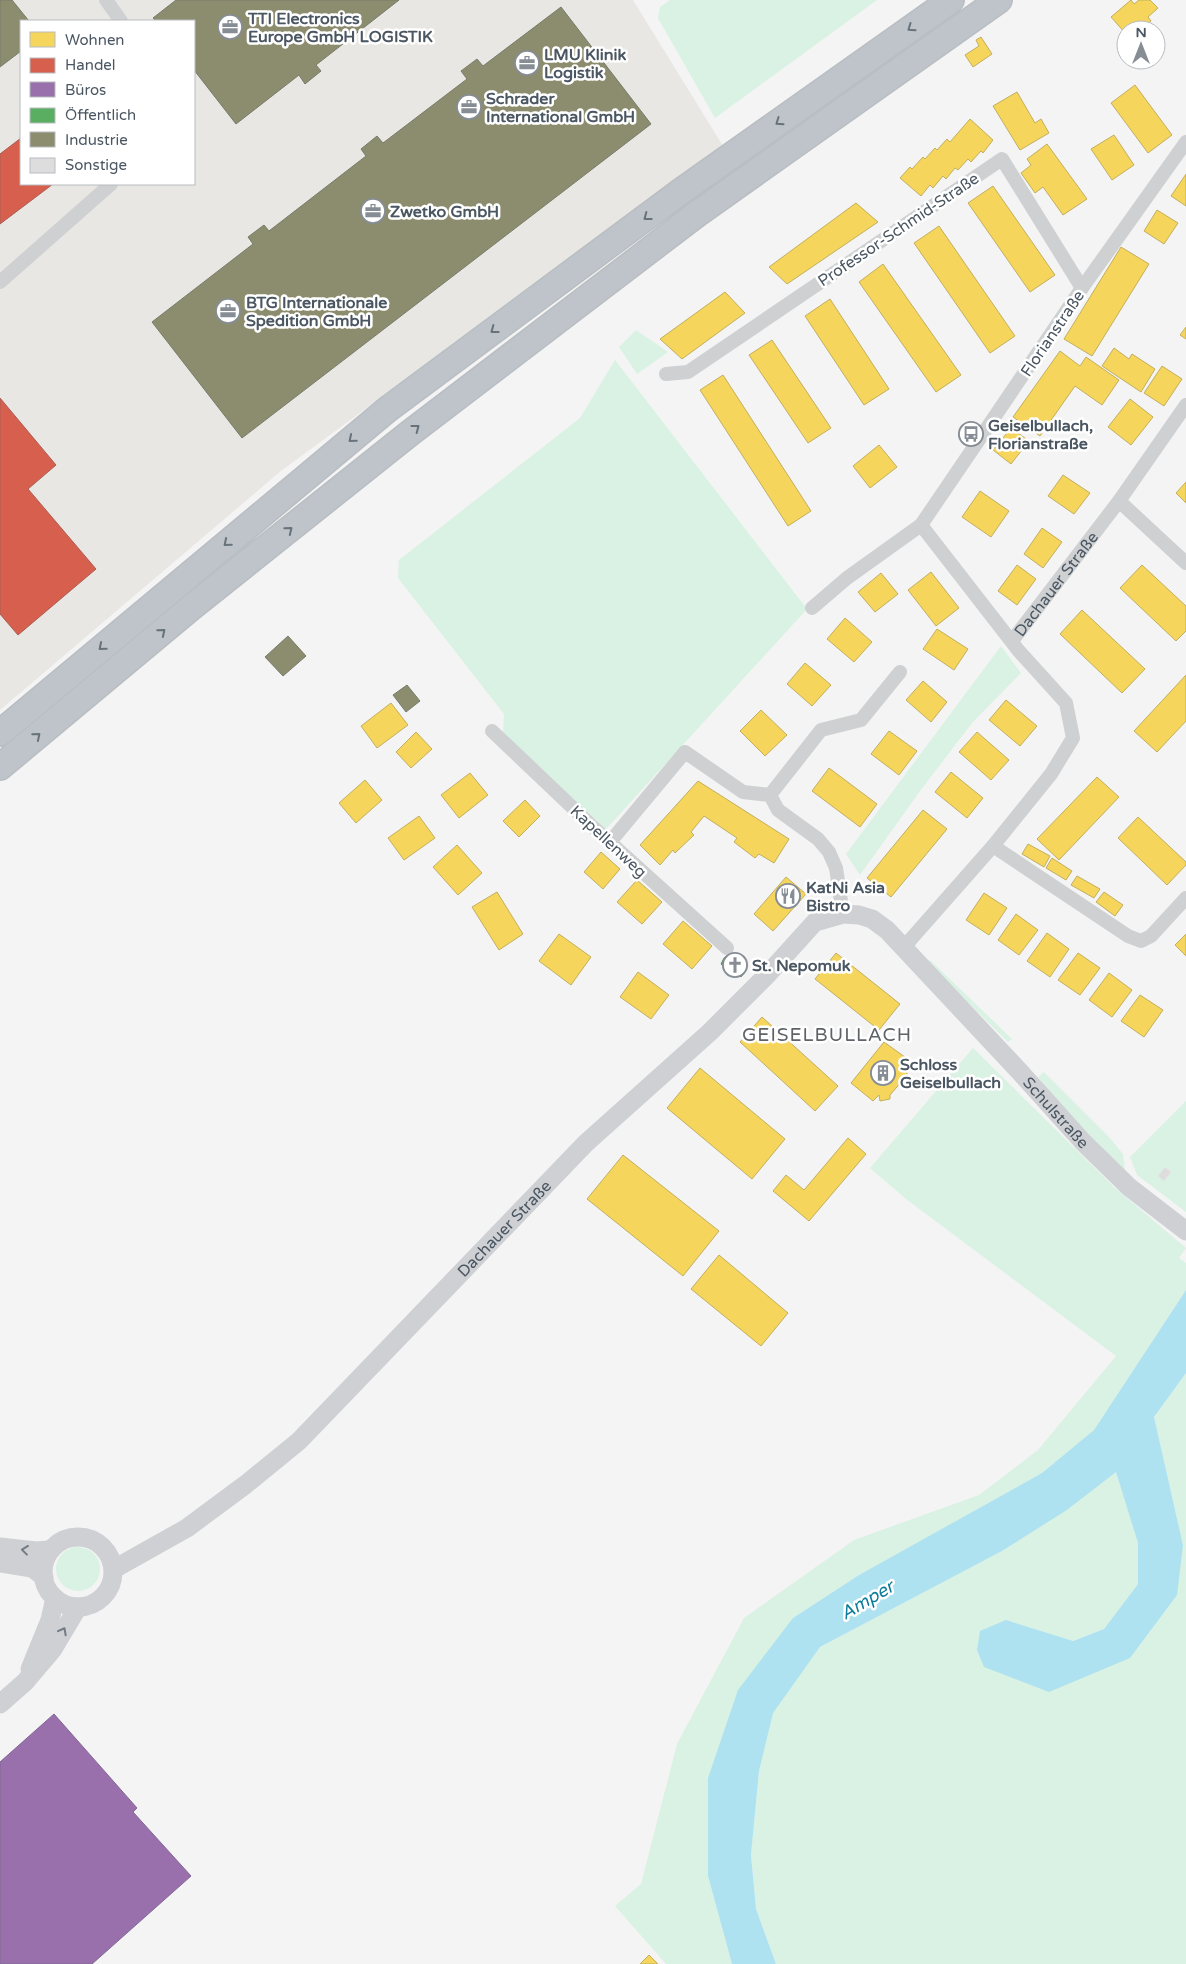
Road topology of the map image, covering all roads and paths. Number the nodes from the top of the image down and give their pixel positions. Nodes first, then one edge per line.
1 (106, 0) edge
2 (951, 0) edge
3 (998, 0) edge
4 (120, 20) edge
5 (1186, 142) edge
6 (109, 185) edge
7 (0, 282) edge
8 (1082, 288) junction
9 (666, 374) dead end
10 (1186, 405) edge
11 (1119, 500) junction
12 (920, 525) junction
13 (1186, 563) edge
14 (812, 608) dead end
15 (1012, 641) junction
16 (900, 672) dead end
17 (492, 731) dead end
18 (0, 733) edge
19 (0, 767) edge
20 (770, 795) junction
21 (610, 842) junction
22 (993, 846) junction
23 (1186, 898) edge
24 (843, 914) junction
25 (816, 922) joint
26 (727, 948) dead end
27 (904, 948) junction
28 (1186, 1231) edge
29 (0, 1547) edge
30 (50, 1550) junction
31 (111, 1561) junction
32 (0, 1563) edge
33 (44, 1577) junction
34 (55, 1598) junction
35 (78, 1607) junction
36 (25, 1682) junction
37 (0, 1704) edge

1 - 4 street
2 -> 18 highway
19 -> 3 highway
5 - 8 street, Florianstraße
6 - 7 street
8 - 9 street, Professor-Schmid-Straße
8 - 12 street, Florianstraße
10 - 11 street, Dachauer Straße
11 - 13 street
11 - 15 street, Dachauer Straße
12 - 14 street, Florianstraße
12 - 15 street
15 - 22 street, Dachauer Straße
16 - 20 street
17 - 21 street, Kapellenweg
20 - 21 street
20 - 24 street
21 - 26 street, Kapellenweg
22 - 23 street
22 - 27 street, Dachauer Straße
24 - 25 street, Schulstraße
24 - 27 street, Schulstraße
25 - 31 street, Dachauer Straße
27 - 28 street, Schulstraße
30 -> 29 street
30 - 31 street
30 - 33 street
31 - 35 street
32 - 33 street
33 - 34 street
34 - 35 street
34 - 36 street
36 -> 35 street
36 - 37 street

